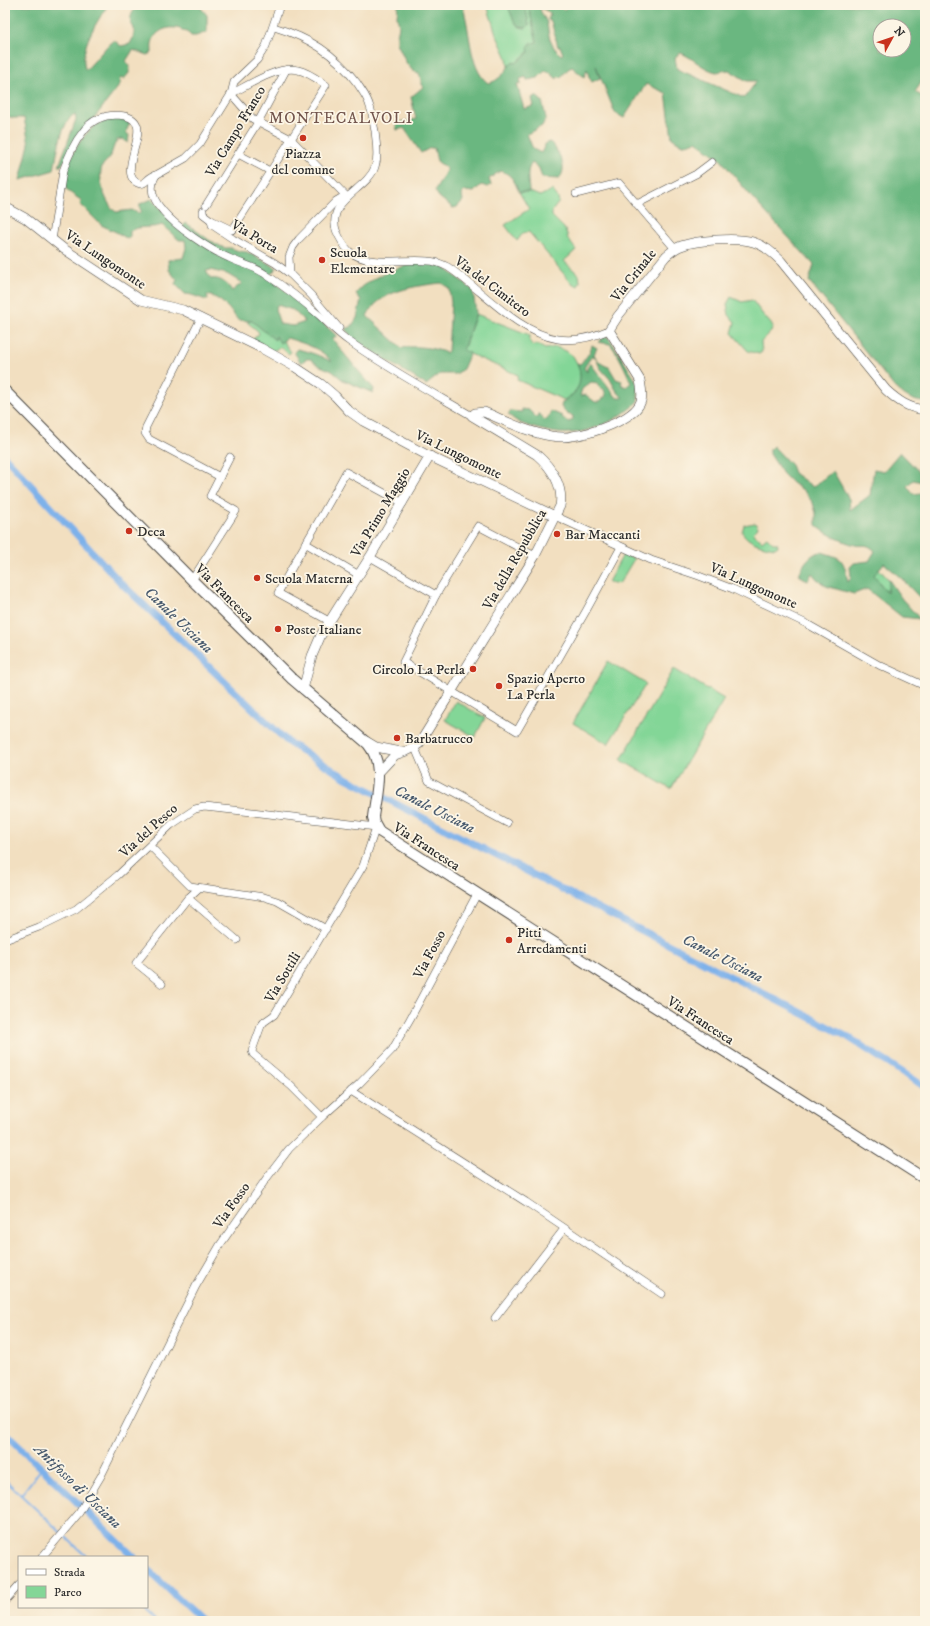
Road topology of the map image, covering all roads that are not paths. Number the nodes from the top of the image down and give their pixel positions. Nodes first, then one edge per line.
1 (280, 5) edge
2 (274, 28) junction
3 (286, 70) junction
4 (231, 94) junction
5 (258, 122) junction
6 (291, 139) junction
7 (238, 154) junction
8 (712, 162) dead end
9 (270, 171) junction
10 (156, 175) junction
11 (576, 194) dead end
12 (347, 197) junction
13 (637, 204) junction
14 (5, 207) edge
15 (204, 208) joint
16 (211, 220) junction
17 (52, 240) junction
18 (675, 249) junction
19 (290, 274) junction
20 (201, 318) junction
21 (609, 330) junction
22 (348, 341) junction
23 (5, 391) edge
24 (925, 410) edge
25 (472, 416) junction
26 (427, 455) junction
27 (230, 457) dead end
28 (220, 477) junction
29 (403, 503) junction
30 (556, 516) junction
31 (305, 543) junction
32 (621, 547) junction
33 (534, 556) junction
34 (370, 557) junction
35 (359, 575) junction
36 (192, 580) junction
37 (436, 596) junction
38 (329, 621) junction
39 (925, 686) edge
40 (303, 689) junction
41 (452, 691) junction
42 (364, 739) junction
43 (415, 748) junction
44 (396, 752) junction
45 (376, 758) junction
46 (379, 772) junction
47 (507, 823) dead end
48 (376, 827) junction
49 (150, 846) junction
50 (199, 888) junction
51 (477, 894) junction
52 (188, 898) junction
53 (326, 929) junction
54 (5, 940) edge
55 (237, 940) dead end
56 (162, 984) dead end
57 (351, 1091) junction
58 (322, 1117) junction
59 (925, 1179) edge
60 (564, 1229) junction
61 (662, 1294) dead end
62 (495, 1318) dead end
63 (44, 1555) edge
64 (18, 1586) edge
65 (5, 1601) edge

1 - 2 street
2 - 4 street
2 - 12 street
3 - 4 street
3 - 5 street, Via Campo Franco
3 - 6 street
4 - 5 street
4 - 10 street
5 - 6 street
5 - 7 street, Via Campo Franco
6 - 9 street
6 - 12 street
7 - 9 street
7 - 15 street, Via Campo Franco
8 - 13 street
9 - 16 street, Via Porta
10 - 17 street
10 - 22 street, Via della Repubblica
11 - 13 street
12 - 19 street
12 - 21 street, Via del Cimitero
13 - 18 street
14 - 17 street, Via Lungomonte
15 - 16 street, Via Porta
16 - 19 street, Via Porta
17 - 20 street, Via Lungomonte
18 - 21 street, Via Crinale
18 - 24 street, Via Crinale
19 - 22 street, Via della Repubblica
20 - 26 street, Via Lungomonte
20 - 28 street
21 - 25 street
22 - 25 street, Via della Repubblica
23 - 36 main road, Via Francesca
25 - 30 street, Via della Repubblica
26 - 29 street, Via Primo Maggio
26 - 30 street, Via Lungomonte
27 - 28 street
28 - 36 street
29 - 31 street
29 - 34 street, Via Primo Maggio
30 - 32 street, Via Lungomonte
30 - 33 street, Via della Repubblica
31 - 35 street
31 - 38 street
32 - 39 street, Via Lungomonte
32 - 41 street
33 - 37 street
33 - 41 street, Via della Repubblica
34 - 35 street, Via Primo Maggio
34 - 37 street
35 - 38 street, Via Primo Maggio
36 - 40 main road, Via Francesca
37 - 41 street
38 - 40 street, Via Primo Maggio
40 - 42 main road, Via Francesca
41 - 43 street, Via della Repubblica
42 - 44 street
42 - 45 main road, Via Francesca
43 - 44 street
43 - 47 street
44 - 45 street
44 - 46 street
45 - 46 main road, Via Francesca
46 - 48 main road, Via Francesca
48 - 49 street, Via del Pesco
48 - 51 main road, Via Francesca
48 - 53 street, Via Sottili
49 - 50 street
49 - 54 street, Via del Pesco
50 - 52 street
50 - 53 street
51 - 57 street, Via Fosso
51 - 59 main road, Via Francesca
52 - 55 street
52 - 56 street
53 - 58 street, Via Sottili
57 - 58 street, Via Fosso
57 - 60 street
58 - 63 street, Via Fosso
60 - 61 street
60 - 62 street
64 - 65 street

